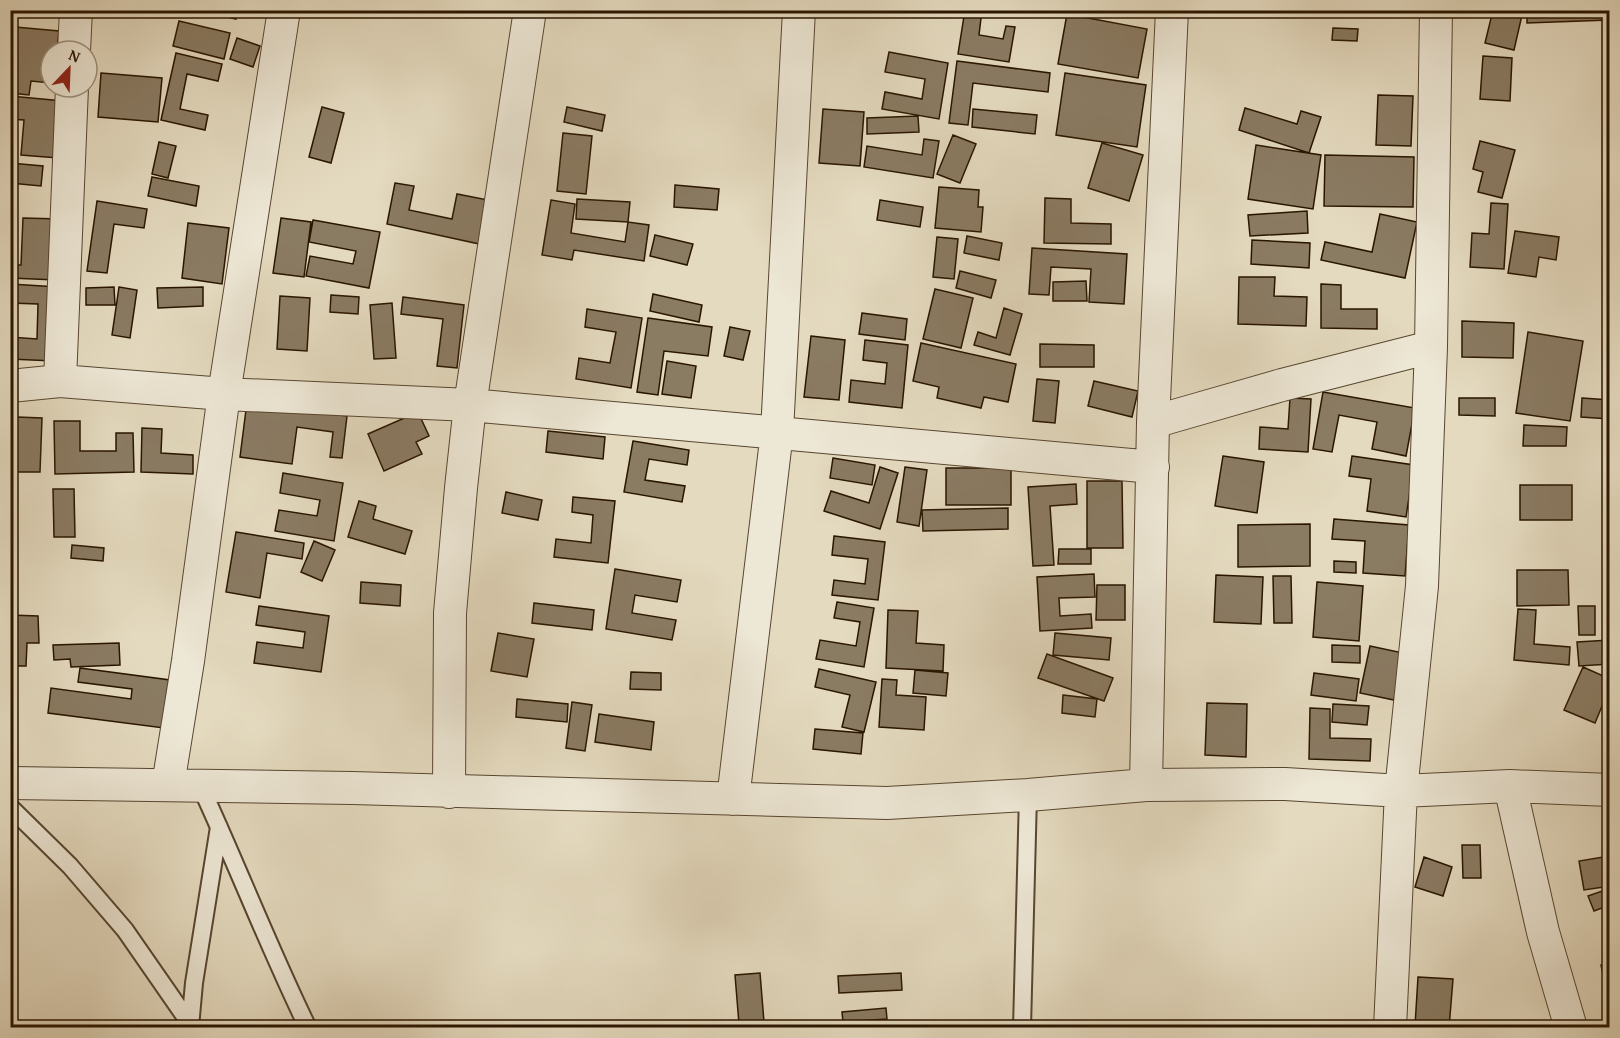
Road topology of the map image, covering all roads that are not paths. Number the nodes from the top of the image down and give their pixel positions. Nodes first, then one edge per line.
1 (76, 10) edge
2 (284, 10) edge
3 (530, 10) edge
4 (799, 10) edge
5 (1172, 10) edge
6 (1436, 10) edge
7 (75, 39) edge
8 (72, 99) edge
9 (1431, 347) junction
10 (60, 381) junction
11 (10, 386) edge
12 (224, 394) junction
13 (470, 405) junction
14 (1153, 422) junction
15 (777, 432) junction
16 (1153, 467) junction
17 (10, 783) edge
18 (168, 785) junction
19 (200, 785) junction
20 (1146, 785) junction
21 (1510, 786) junction
22 (1610, 790) edge
23 (1401, 791) junction
24 (449, 792) junction
25 (1028, 795) junction
26 (733, 799) junction
27 (10, 807) edge
28 (219, 827) junction
29 (191, 1026) edge
30 (308, 1028) edge
31 (1022, 1028) edge
32 (1390, 1028) edge
33 (1571, 1028) edge

1 - 7 street
2 - 12 street
3 - 13 street
4 - 15 street
5 - 14 street
6 - 9 street
8 - 10 street
9 - 14 street
9 - 23 street
10 - 11 street
10 - 12 street
12 - 13 street
12 - 18 street
13 - 15 street
13 - 24 street
14 - 16 street
15 - 16 street
15 - 26 street
16 - 20 street
17 - 18 street
18 - 19 street
19 - 24 street
19 - 28 lane
20 - 23 street
20 - 25 street
21 - 22 street
21 - 23 street
21 - 33 street
23 - 32 street
24 - 26 street
25 - 26 street
25 - 31 lane
27 - 29 lane
28 - 29 lane
28 - 30 lane

